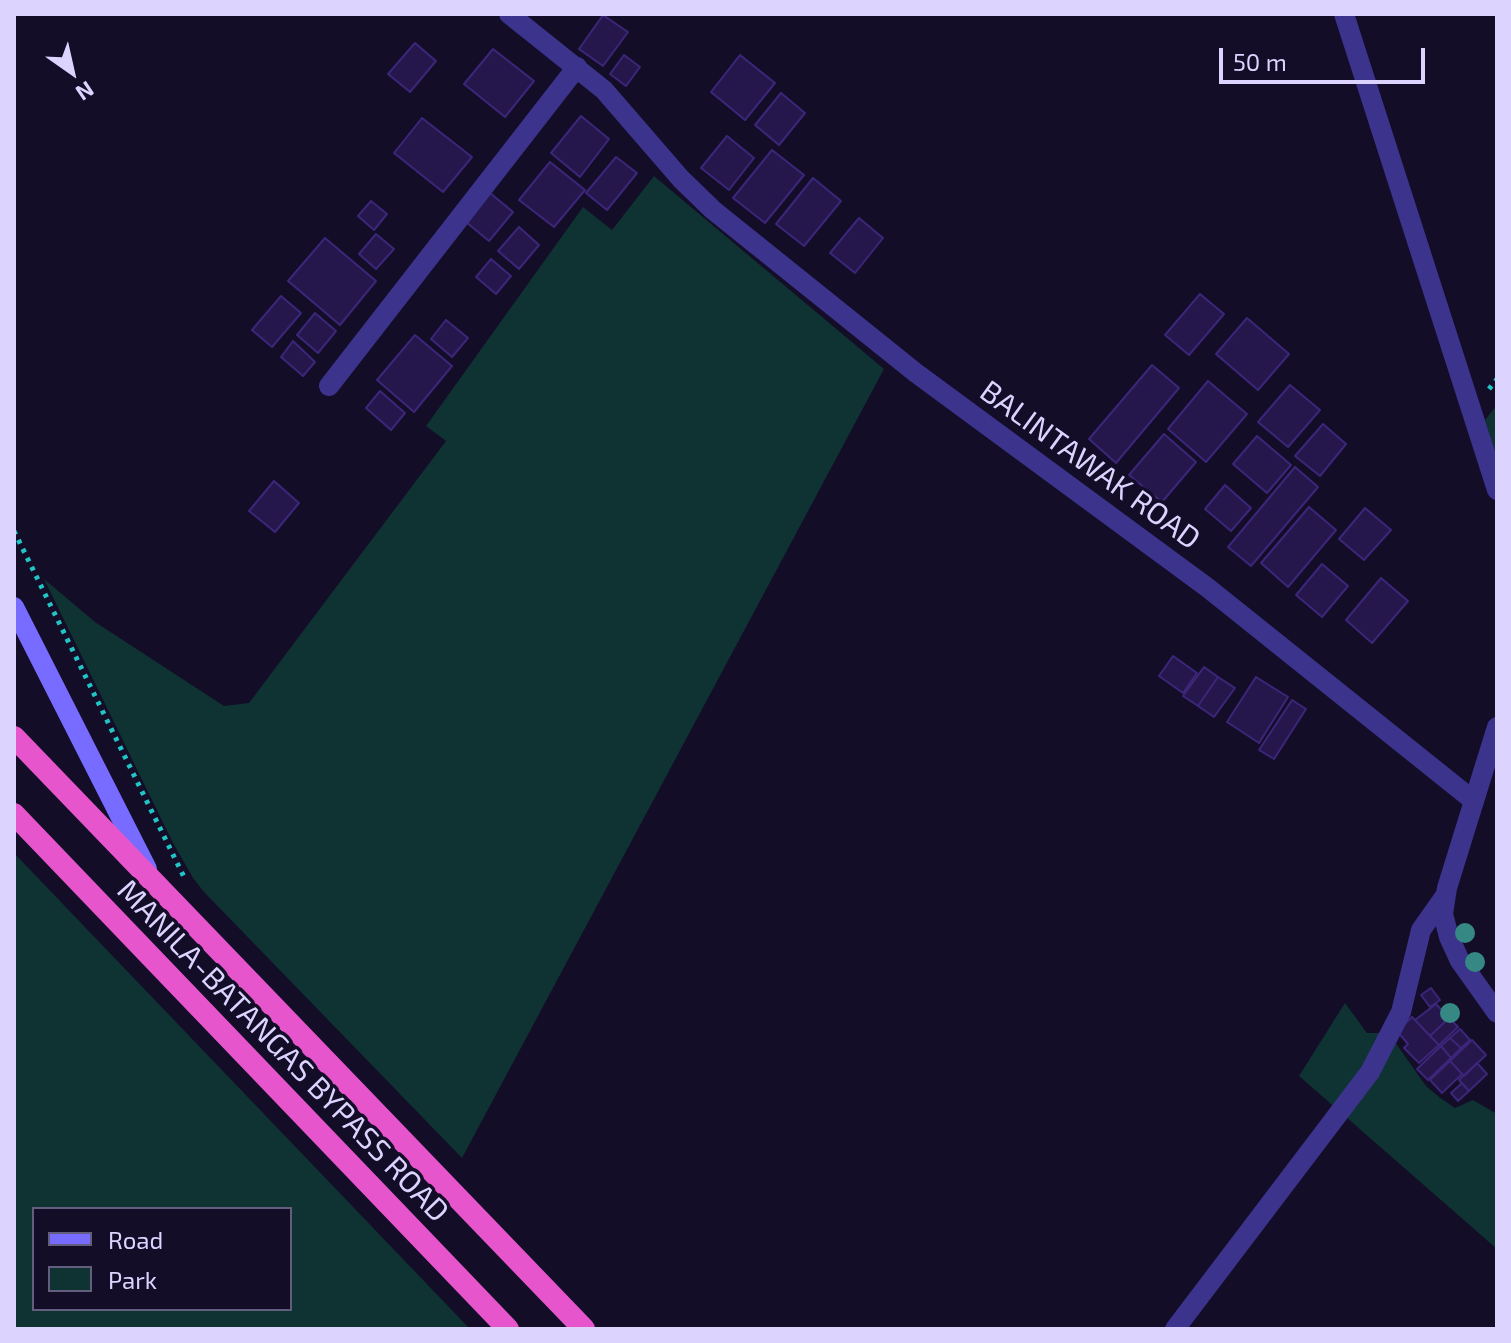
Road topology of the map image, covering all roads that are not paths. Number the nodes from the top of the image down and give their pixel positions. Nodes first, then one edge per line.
1 (509, 14) edge
2 (1344, 14) edge
3 (577, 67) junction
4 (329, 386) dead end
5 (1497, 490) edge
6 (14, 607) edge
7 (1497, 727) edge
8 (14, 737) edge
9 (1474, 801) junction
10 (14, 814) edge
11 (180, 892) junction
12 (1445, 896) junction
13 (1497, 1013) edge
14 (508, 1329) edge
15 (584, 1329) edge
16 (1175, 1329) edge

1 - 3 street, BALINTAWAK ROAD
2 - 5 street
3 - 4 street
3 - 9 street, BALINTAWAK ROAD
6 - 11 main road, MANILA-BATANGAS BYPASS ROAD
7 - 9 street
8 - 11 highway, MANILA-BATANGAS BYPASS ROAD
9 - 12 street
10 - 14 highway, MANILA-BATANGAS BYPASS ROAD
11 - 15 highway, MANILA-BATANGAS BYPASS ROAD
12 - 13 street
12 - 16 street

